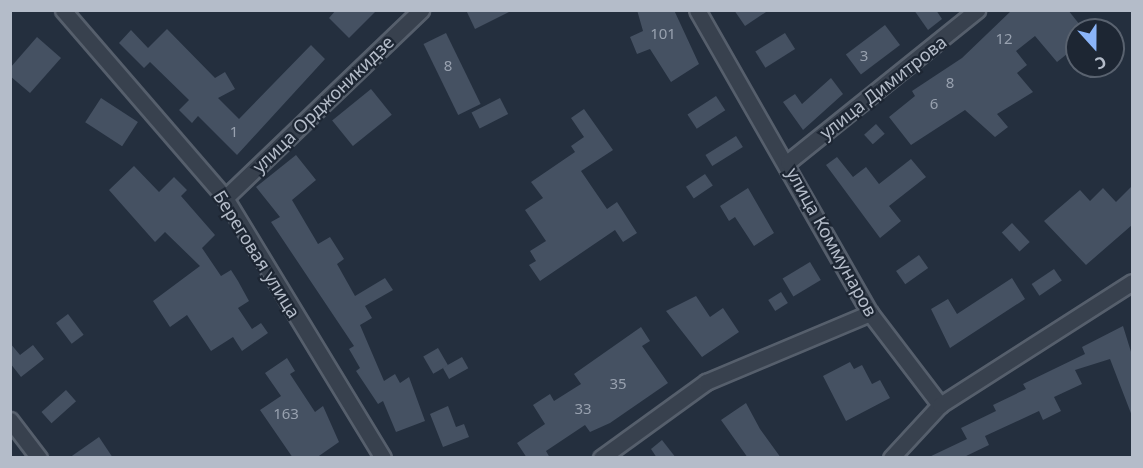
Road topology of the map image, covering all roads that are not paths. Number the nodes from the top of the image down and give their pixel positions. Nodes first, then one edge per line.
1 (63, 10) edge
2 (421, 10) edge
3 (697, 10) edge
4 (977, 10) edge
5 (788, 162) junction
6 (225, 198) junction
7 (1132, 282) edge
8 (870, 312) junction
9 (940, 405) junction
10 (10, 420) edge
11 (39, 458) edge
12 (383, 458) edge
13 (601, 458) edge
14 (891, 458) edge

1 - 6 street, Береговая улица
2 - 6 street, улица Орджоникидзе
3 - 5 street, улица Коммунаров
4 - 5 street, улица Димитрова
5 - 8 street, улица Коммунаров
6 - 12 street, Береговая улица
7 - 9 street
8 - 9 street, улица Коммунаров
8 - 13 street
9 - 14 street
10 - 11 street

